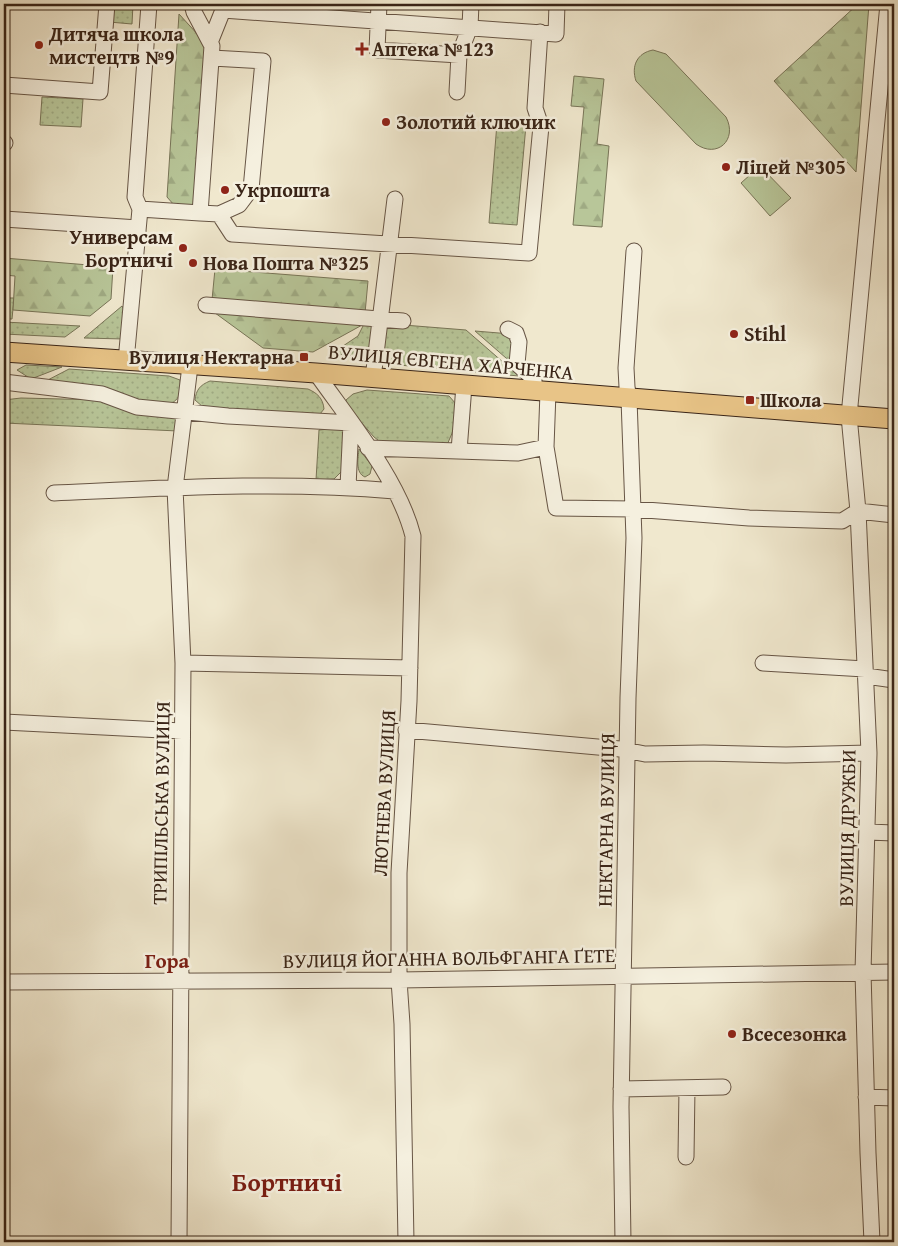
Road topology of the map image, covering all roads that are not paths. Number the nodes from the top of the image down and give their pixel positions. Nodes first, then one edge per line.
1 (107, 4) edge
2 (149, 4) edge
3 (192, 4) edge
4 (379, 4) edge
5 (471, 4) edge
6 (557, 4) edge
7 (888, 4) edge
8 (378, 21) junction
9 (470, 28) junction
10 (540, 32) junction
11 (211, 40) junction
12 (459, 55) junction
13 (212, 58) junction
14 (4, 85) edge
15 (457, 92) dead end
16 (395, 199) dead end
17 (140, 209) junction
18 (200, 212) junction
19 (219, 214) junction
20 (4, 219) edge
21 (138, 228) junction
22 (389, 245) junction
23 (634, 251) dead end
24 (206, 305) dead end
25 (380, 319) junction
26 (403, 321) dead end
27 (508, 329) dead end
28 (4, 352) edge
29 (126, 362) junction
30 (190, 366) junction
31 (316, 373) junction
32 (373, 378) junction
33 (4, 382) edge
34 (464, 385) junction
35 (541, 391) junction
36 (629, 399) junction
37 (184, 412) junction
38 (849, 416) junction
39 (894, 419) edge
40 (351, 423) junction
41 (546, 447) junction
42 (368, 448) junction
43 (458, 451) junction
44 (348, 487) junction
45 (175, 488) junction
46 (395, 491) junction
47 (54, 493) dead end
48 (633, 509) junction
49 (858, 511) junction
50 (894, 515) edge
51 (183, 663) junction
52 (763, 663) dead end
53 (410, 668) junction
54 (866, 673) junction
55 (894, 680) edge
56 (4, 722) edge
57 (406, 730) junction
58 (182, 731) junction
59 (627, 751) junction
60 (869, 753) junction
61 (868, 832) junction
62 (894, 832) edge
63 (863, 972) junction
64 (894, 972) edge
65 (624, 975) junction
66 (399, 980) junction
67 (179, 981) junction
68 (4, 982) edge
69 (723, 1087) dead end
70 (687, 1088) junction
71 (621, 1089) junction
72 (866, 1096) junction
73 (894, 1098) edge
74 (686, 1157) dead end
75 (179, 1242) edge
76 (406, 1242) edge
77 (623, 1242) edge
78 (872, 1242) edge

1 - 14 street
2 - 17 street
3 - 11 street
4 - 8 street
5 - 9 street
6 - 10 street
7 - 38 street, ВУЛИЦЯ ДРУЖБИ
8 - 9 street
8 - 11 street
8 - 12 street
9 - 10 street
9 - 12 street
10 - 22 street
11 - 13 street
12 - 15 street
13 - 18 street
13 - 19 street
16 - 22 street
17 - 18 street
17 - 21 street
18 - 19 street
19 - 22 street
20 - 21 street
21 - 29 street
22 - 25 street
23 - 36 street, НЕКТАРНА ВУЛИЦЯ
24 - 25 street
25 - 26 street
25 - 32 street
27 - 35 street
28 - 29 main road, ВУЛИЦЯ ЄВГЕНА ХАРЧЕНКА
29 - 30 main road, ВУЛИЦЯ ЄВГЕНА ХАРЧЕНКА
30 - 31 main road, ВУЛИЦЯ ЄВГЕНА ХАРЧЕНКА
30 - 37 street, ТРИПІЛЬСЬКА ВУЛИЦЯ
31 - 32 main road, ВУЛИЦЯ ЄВГЕНА ХАРЧЕНКА
31 - 40 street, ЛЮТНЕВА ВУЛИЦЯ
32 - 34 main road, ВУЛИЦЯ ЄВГЕНА ХАРЧЕНКА
33 - 37 street
34 - 35 main road, ВУЛИЦЯ ЄВГЕНА ХАРЧЕНКА
34 - 43 street
35 - 36 main road, ВУЛИЦЯ ЄВГЕНА ХАРЧЕНКА
35 - 41 street
36 - 38 main road, ВУЛИЦЯ ЄВГЕНА ХАРЧЕНКА
36 - 48 street, НЕКТАРНА ВУЛИЦЯ
37 - 40 street
37 - 45 street, ТРИПІЛЬСЬКА ВУЛИЦЯ
38 - 39 main road, ВУЛИЦЯ ЄВГЕНА ХАРЧЕНКА
38 - 49 street, ВУЛИЦЯ ДРУЖБИ
40 - 42 street, ЛЮТНЕВА ВУЛИЦЯ
40 - 44 street
41 - 43 street
41 - 48 street
42 - 43 street
42 - 46 street, ЛЮТНЕВА ВУЛИЦЯ
44 - 45 street
44 - 46 street
45 - 47 street
45 - 51 street, ТРИПІЛЬСЬКА ВУЛИЦЯ
46 - 53 street, ЛЮТНЕВА ВУЛИЦЯ
48 - 49 street
48 - 59 street, НЕКТАРНА ВУЛИЦЯ
49 - 50 street
49 - 54 street, ВУЛИЦЯ ДРУЖБИ
51 - 53 street
51 - 58 street, ТРИПІЛЬСЬКА ВУЛИЦЯ
52 - 54 street
53 - 57 street, ЛЮТНЕВА ВУЛИЦЯ
54 - 55 street
54 - 60 street, ВУЛИЦЯ ДРУЖБИ
56 - 58 street
57 - 59 street
57 - 66 street, ЛЮТНЕВА ВУЛИЦЯ
58 - 67 street, ТРИПІЛЬСЬКА ВУЛИЦЯ
59 - 60 street
59 - 65 street, НЕКТАРНА ВУЛИЦЯ
60 - 61 street, ВУЛИЦЯ ДРУЖБИ
61 - 62 street
61 - 63 street, ВУЛИЦЯ ДРУЖБИ
63 - 64 street, ВУЛИЦЯ ЙОГАННА ВОЛЬФГАНГА ҐЕТЕ
63 - 65 street, ВУЛИЦЯ ЙОГАННА ВОЛЬФГАНГА ҐЕТЕ
63 - 72 street, ВУЛИЦЯ ДРУЖБИ
65 - 66 street, ВУЛИЦЯ ЙОГАННА ВОЛЬФГАНГА ҐЕТЕ
65 - 71 street, НЕКТАРНА ВУЛИЦЯ
66 - 67 street, ВУЛИЦЯ ЙОГАННА ВОЛЬФГАНГА ҐЕТЕ
66 - 76 street, ЛЮТНЕВА ВУЛИЦЯ
67 - 68 street, ВУЛИЦЯ ЙОГАННА ВОЛЬФГАНГА ҐЕТЕ
67 - 75 street, ТРИПІЛЬСЬКА ВУЛИЦЯ
69 - 70 street
70 - 71 street
70 - 74 street
71 - 77 street, НЕКТАРНА ВУЛИЦЯ
72 - 73 street
72 - 78 street, ВУЛИЦЯ ДРУЖБИ

